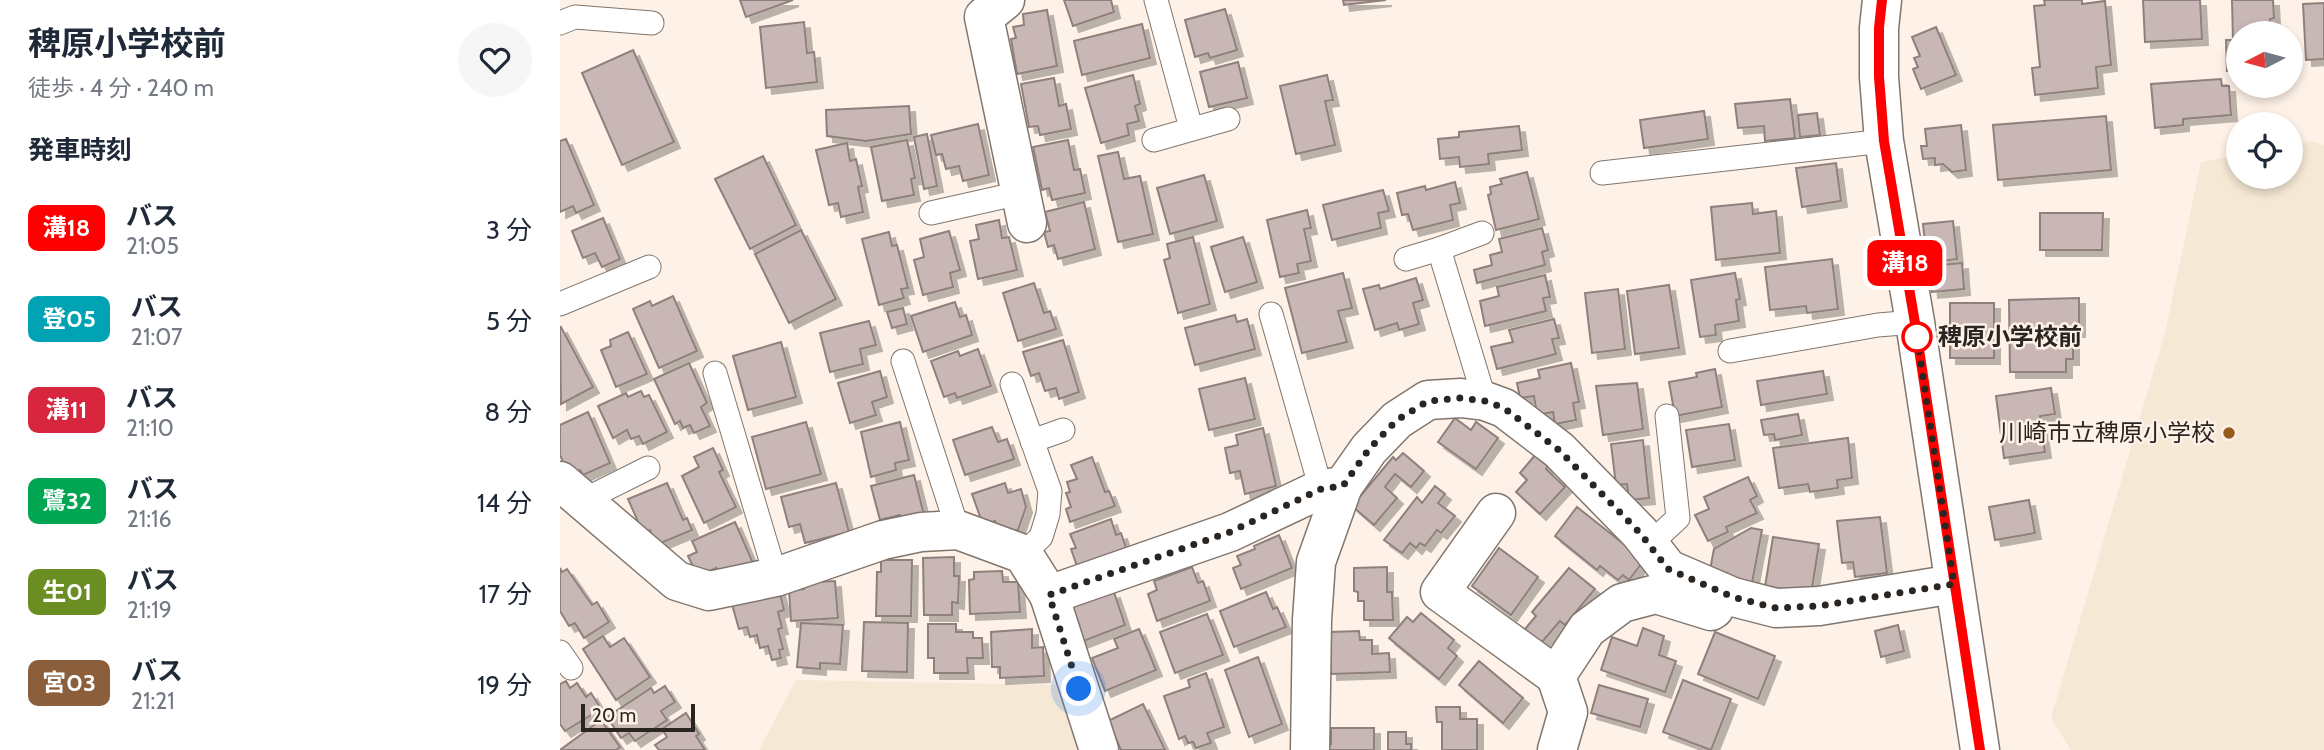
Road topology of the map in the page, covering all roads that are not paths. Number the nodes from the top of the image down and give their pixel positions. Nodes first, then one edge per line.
1 (1005, 0) edge
2 (1156, 0) edge
3 (1882, 0) edge
4 (560, 23) edge
5 (652, 23) dead end
6 (1228, 119) dead end
7 (1191, 128) junction
8 (1154, 139) dead end
9 (1884, 141) junction
10 (1602, 173) dead end
11 (1024, 208) joint
12 (931, 213) dead end
13 (1482, 233) dead end
14 (1439, 249) junction
15 (1406, 259) dead end
16 (649, 267) dead end
17 (560, 304) edge
18 (1271, 314) dead end
19 (1915, 323) junction
20 (1730, 351) dead end
21 (903, 361) dead end
22 (715, 373) dead end
23 (1012, 384) dead end
24 (1485, 401) junction
25 (1667, 416) dead end
26 (1063, 430) dead end
27 (1032, 441) junction
28 (648, 468) dead end
29 (1332, 487) junction
30 (572, 490) edge
31 (1496, 513) dead end
32 (958, 530) junction
33 (1649, 545) junction
34 (1023, 554) junction
35 (776, 577) junction
36 (1954, 584) junction
37 (1049, 595) junction
38 (1733, 597) junction
39 (1556, 676) junction
40 (1099, 750) edge
41 (1310, 750) edge
42 (1557, 750) edge
43 (1980, 750) edge

1 - 11 street
2 - 7 lane
3 - 9 street
4 - 5 lane
6 - 7 lane
7 - 8 lane
9 - 10 lane
9 - 19 street
11 - 12 lane
13 - 14 lane
14 - 15 lane
14 - 24 lane
16 - 17 lane
18 - 29 lane
19 - 20 lane
19 - 36 street
21 - 32 lane
22 - 35 lane
23 - 27 lane
24 - 29 street
24 - 33 street
25 - 33 lane
26 - 27 lane
27 - 34 lane
28 - 30 lane
29 - 37 street
29 - 41 street
30 - 35 street
31 - 39 street
32 - 34 street
32 - 35 street
33 - 38 street
34 - 37 street
36 - 38 street
36 - 43 street
37 - 40 street
38 - 39 street
39 - 42 street

